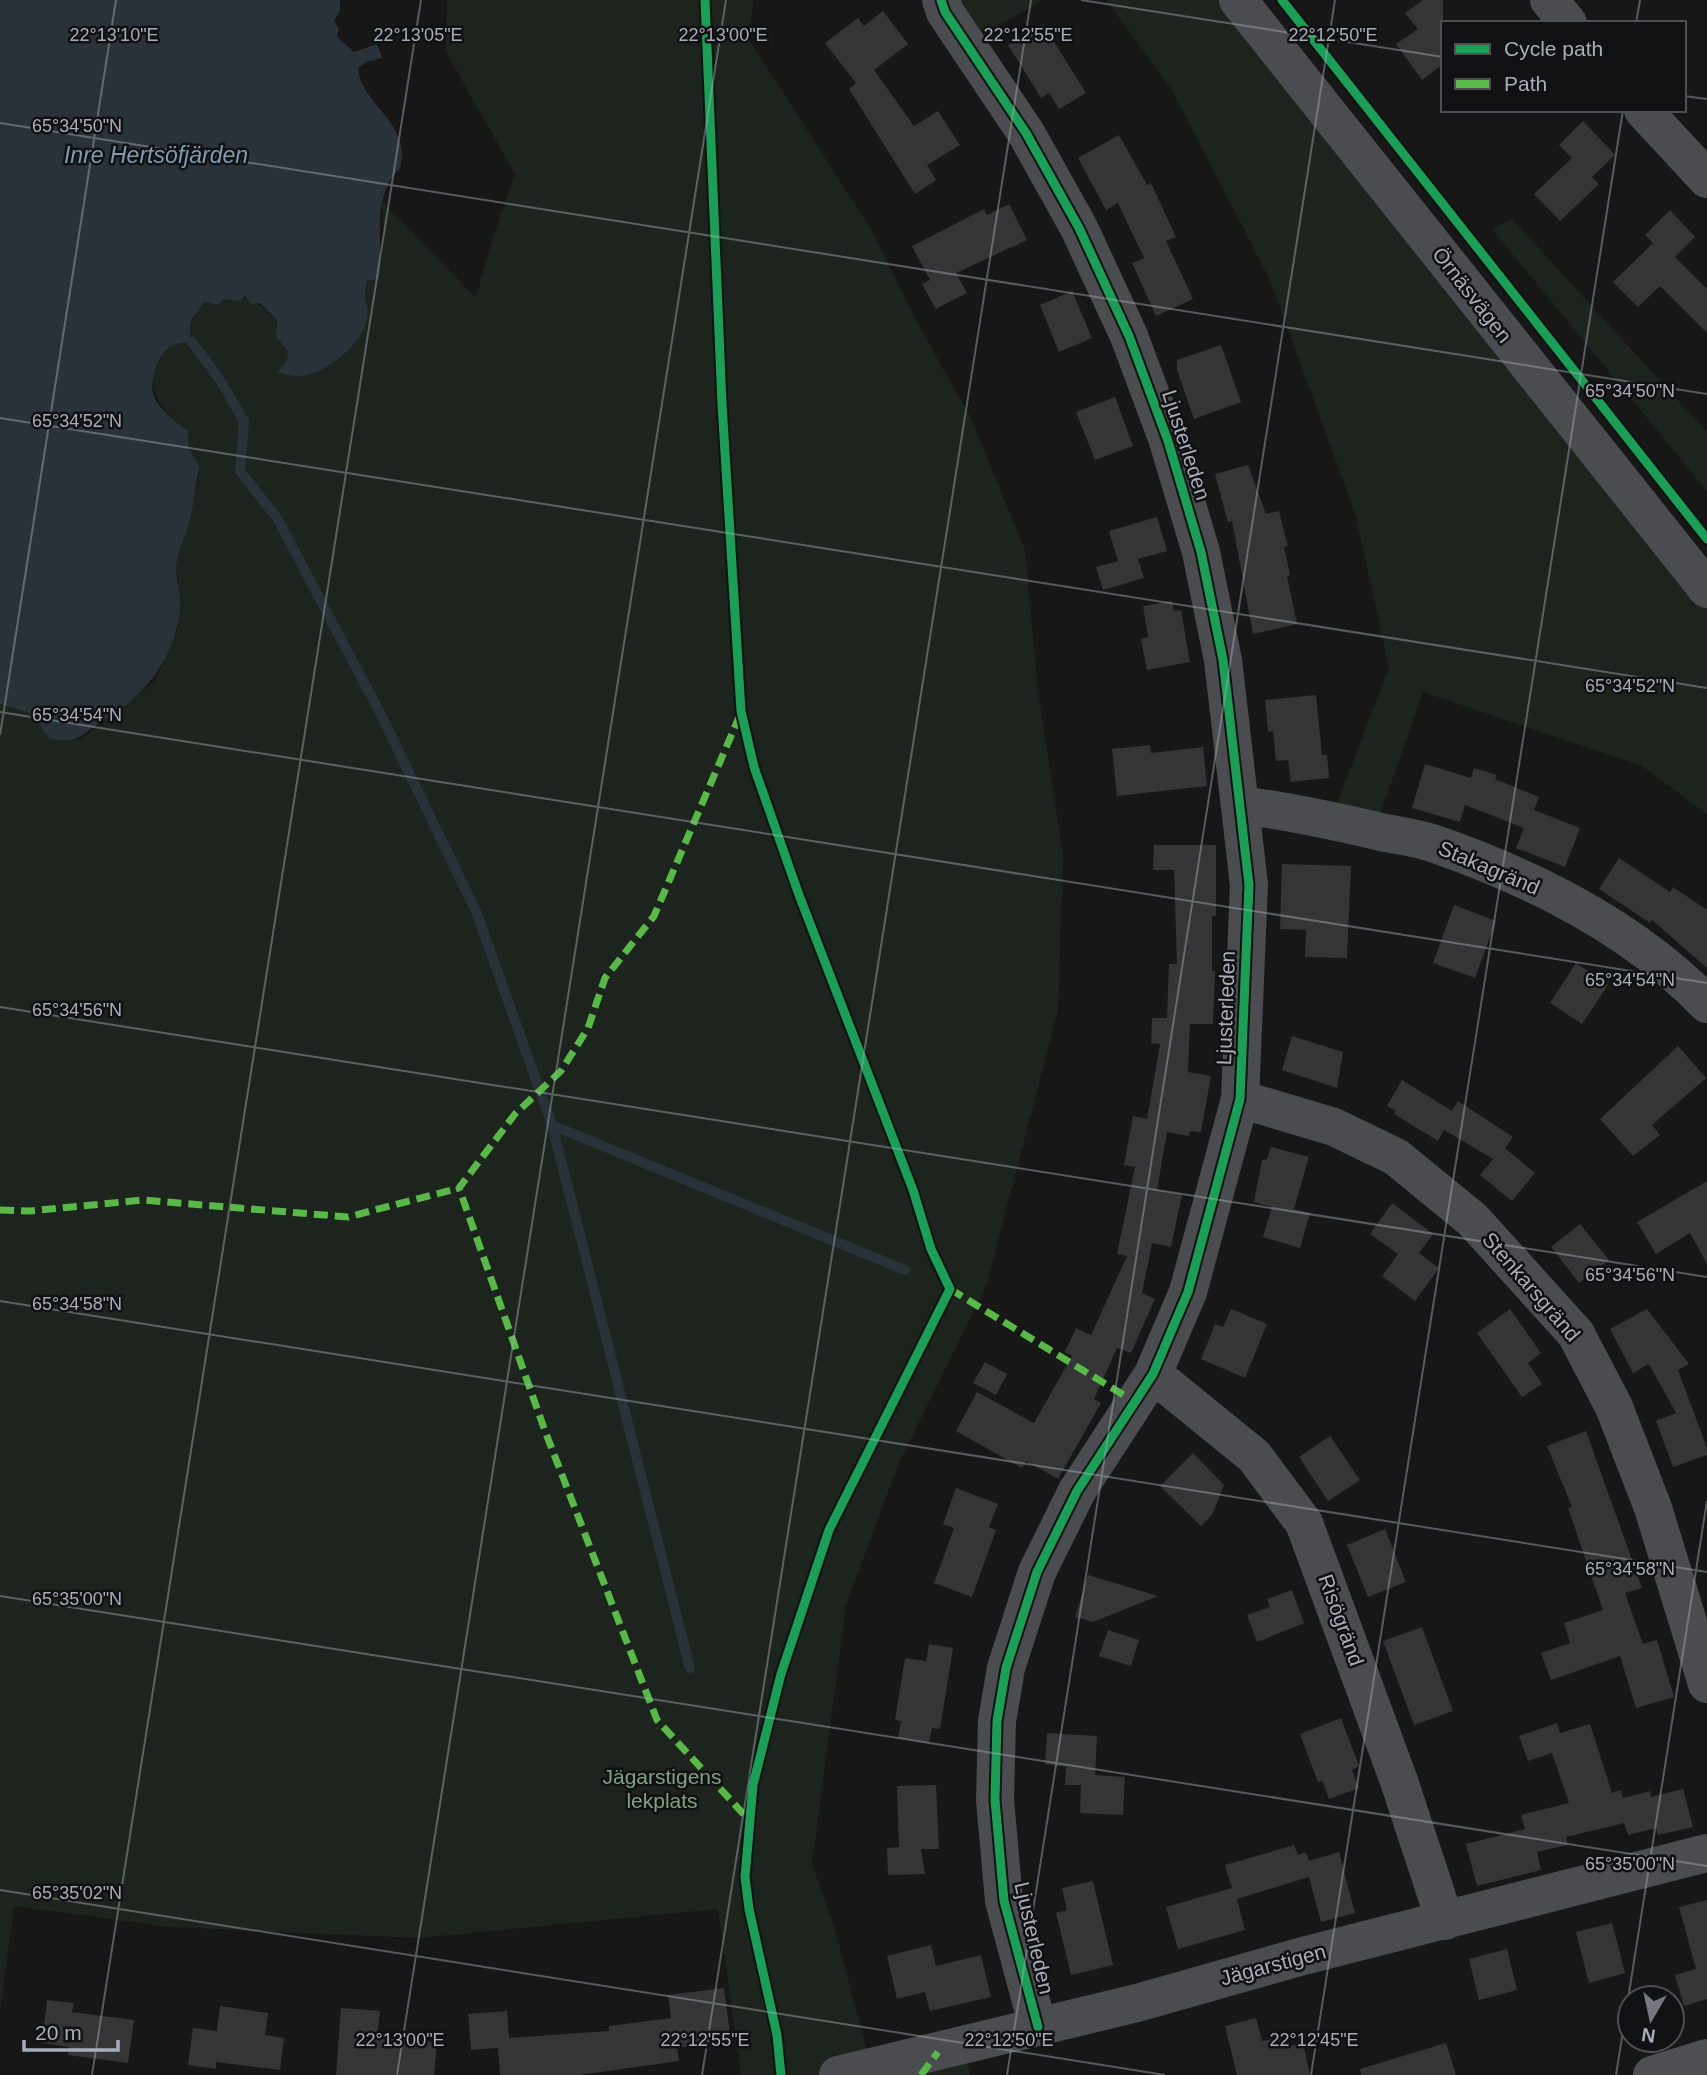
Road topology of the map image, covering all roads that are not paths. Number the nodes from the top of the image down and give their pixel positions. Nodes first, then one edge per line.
1 (941, 0) edge
2 (1238, 0) edge
3 (1549, 0) edge
4 (1566, 21) edge
5 (1645, 112) edge
6 (1707, 179) edge
7 (1707, 589) edge
8 (1240, 805) junction
9 (1707, 1004) edge
10 (1240, 1099) junction
11 (1153, 1374) junction
12 (1707, 1684) edge
13 (1707, 1853) edge
14 (1445, 1921) junction
15 (1038, 2027) junction
16 (1707, 2059) edge
17 (838, 2075) edge
18 (1651, 2075) edge

1 - 8 street, Ljusterleden
2 - 7 street, Örnäsvägen
3 - 4 street
5 - 6 street
8 - 9 street, Stakagränd
8 - 10 street, Ljusterleden
10 - 11 street, Ljusterleden
10 - 12 street, Stenkarsgränd
11 - 14 street, Risögränd
11 - 15 street, Ljusterleden
13 - 14 street, Jägarstigen
14 - 15 street, Jägarstigen
15 - 17 street, Jägarstigen
16 - 18 main road

